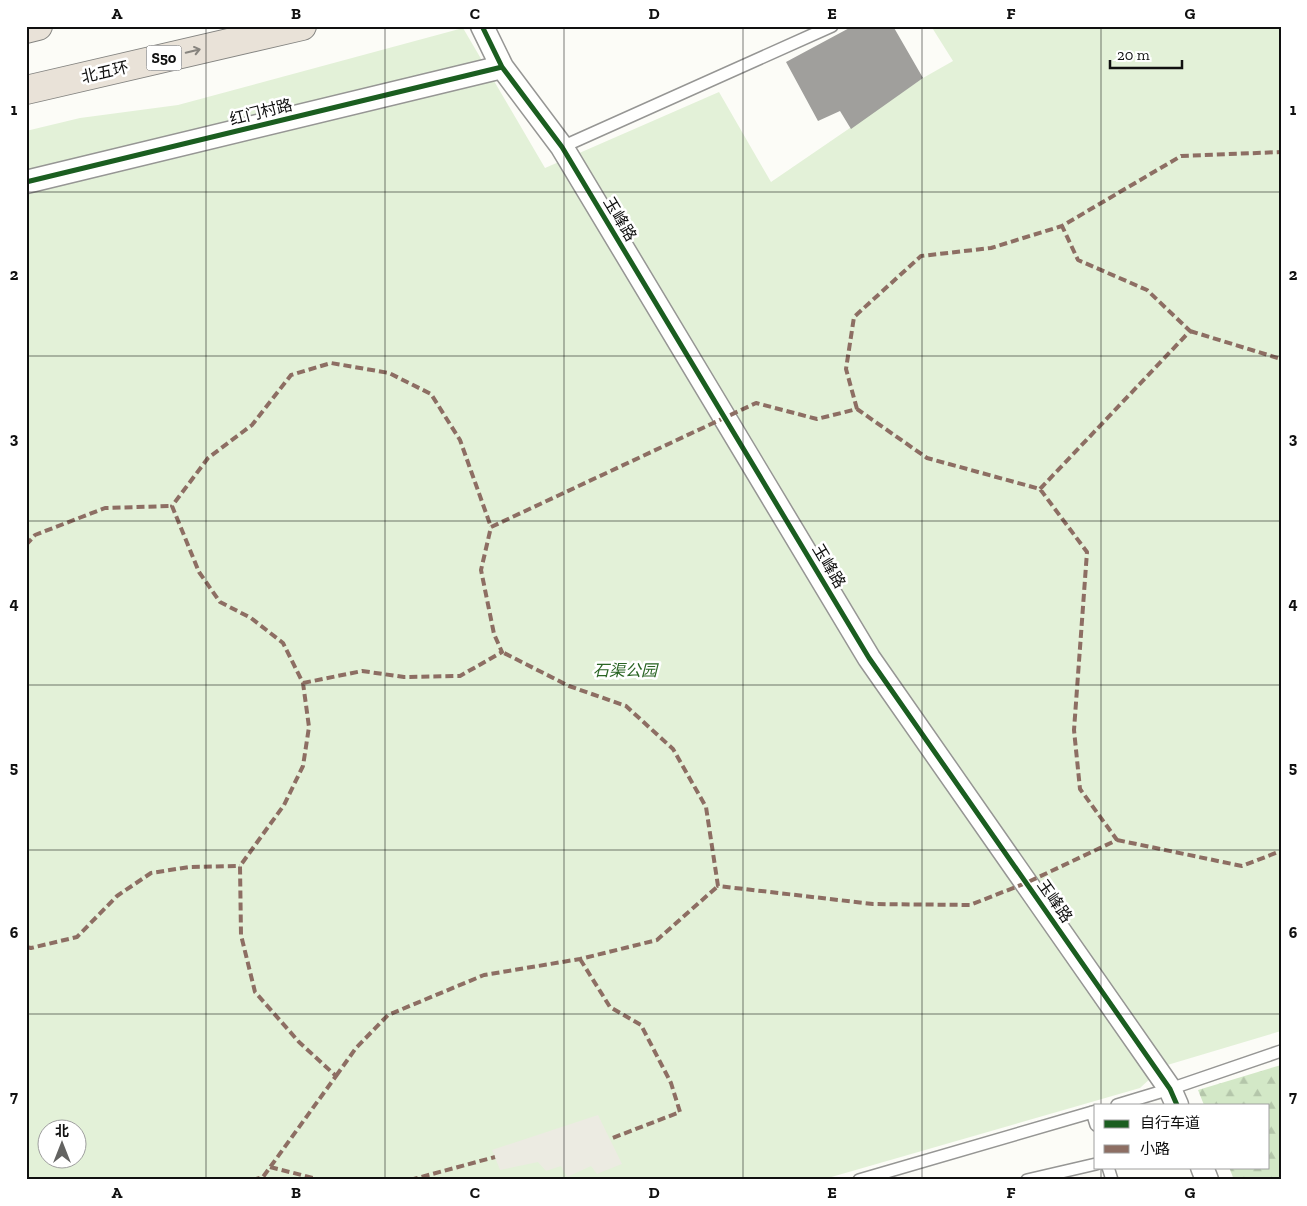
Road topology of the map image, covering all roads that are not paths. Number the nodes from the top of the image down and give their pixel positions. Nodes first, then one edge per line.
1 (38, 26) edge
2 (302, 26) edge
3 (482, 26) edge
4 (832, 26) edge
5 (26, 29) edge
6 (502, 67) junction
7 (26, 90) edge
8 (562, 147) junction
9 (26, 182) edge
10 (1281, 1051) edge
11 (1174, 1097) edge
12 (1124, 1104) edge
13 (1094, 1112) edge
14 (1094, 1164) edge
15 (1108, 1168) edge
16 (1202, 1168) edge
17 (860, 1180) edge
18 (1027, 1180) edge
19 (1112, 1180) edge
20 (1206, 1180) edge

1 - 5 highway
7 -> 2 highway, 北五环 / S50
3 - 6 street, 玉峰路
4 - 8 lane
6 - 8 street, 玉峰路
6 - 9 street, 红门村路
8 - 11 street, 玉峰路
10 - 11 lane
11 - 12 lane
13 - 17 lane
14 - 18 lane
15 - 19 lane
16 - 20 street

